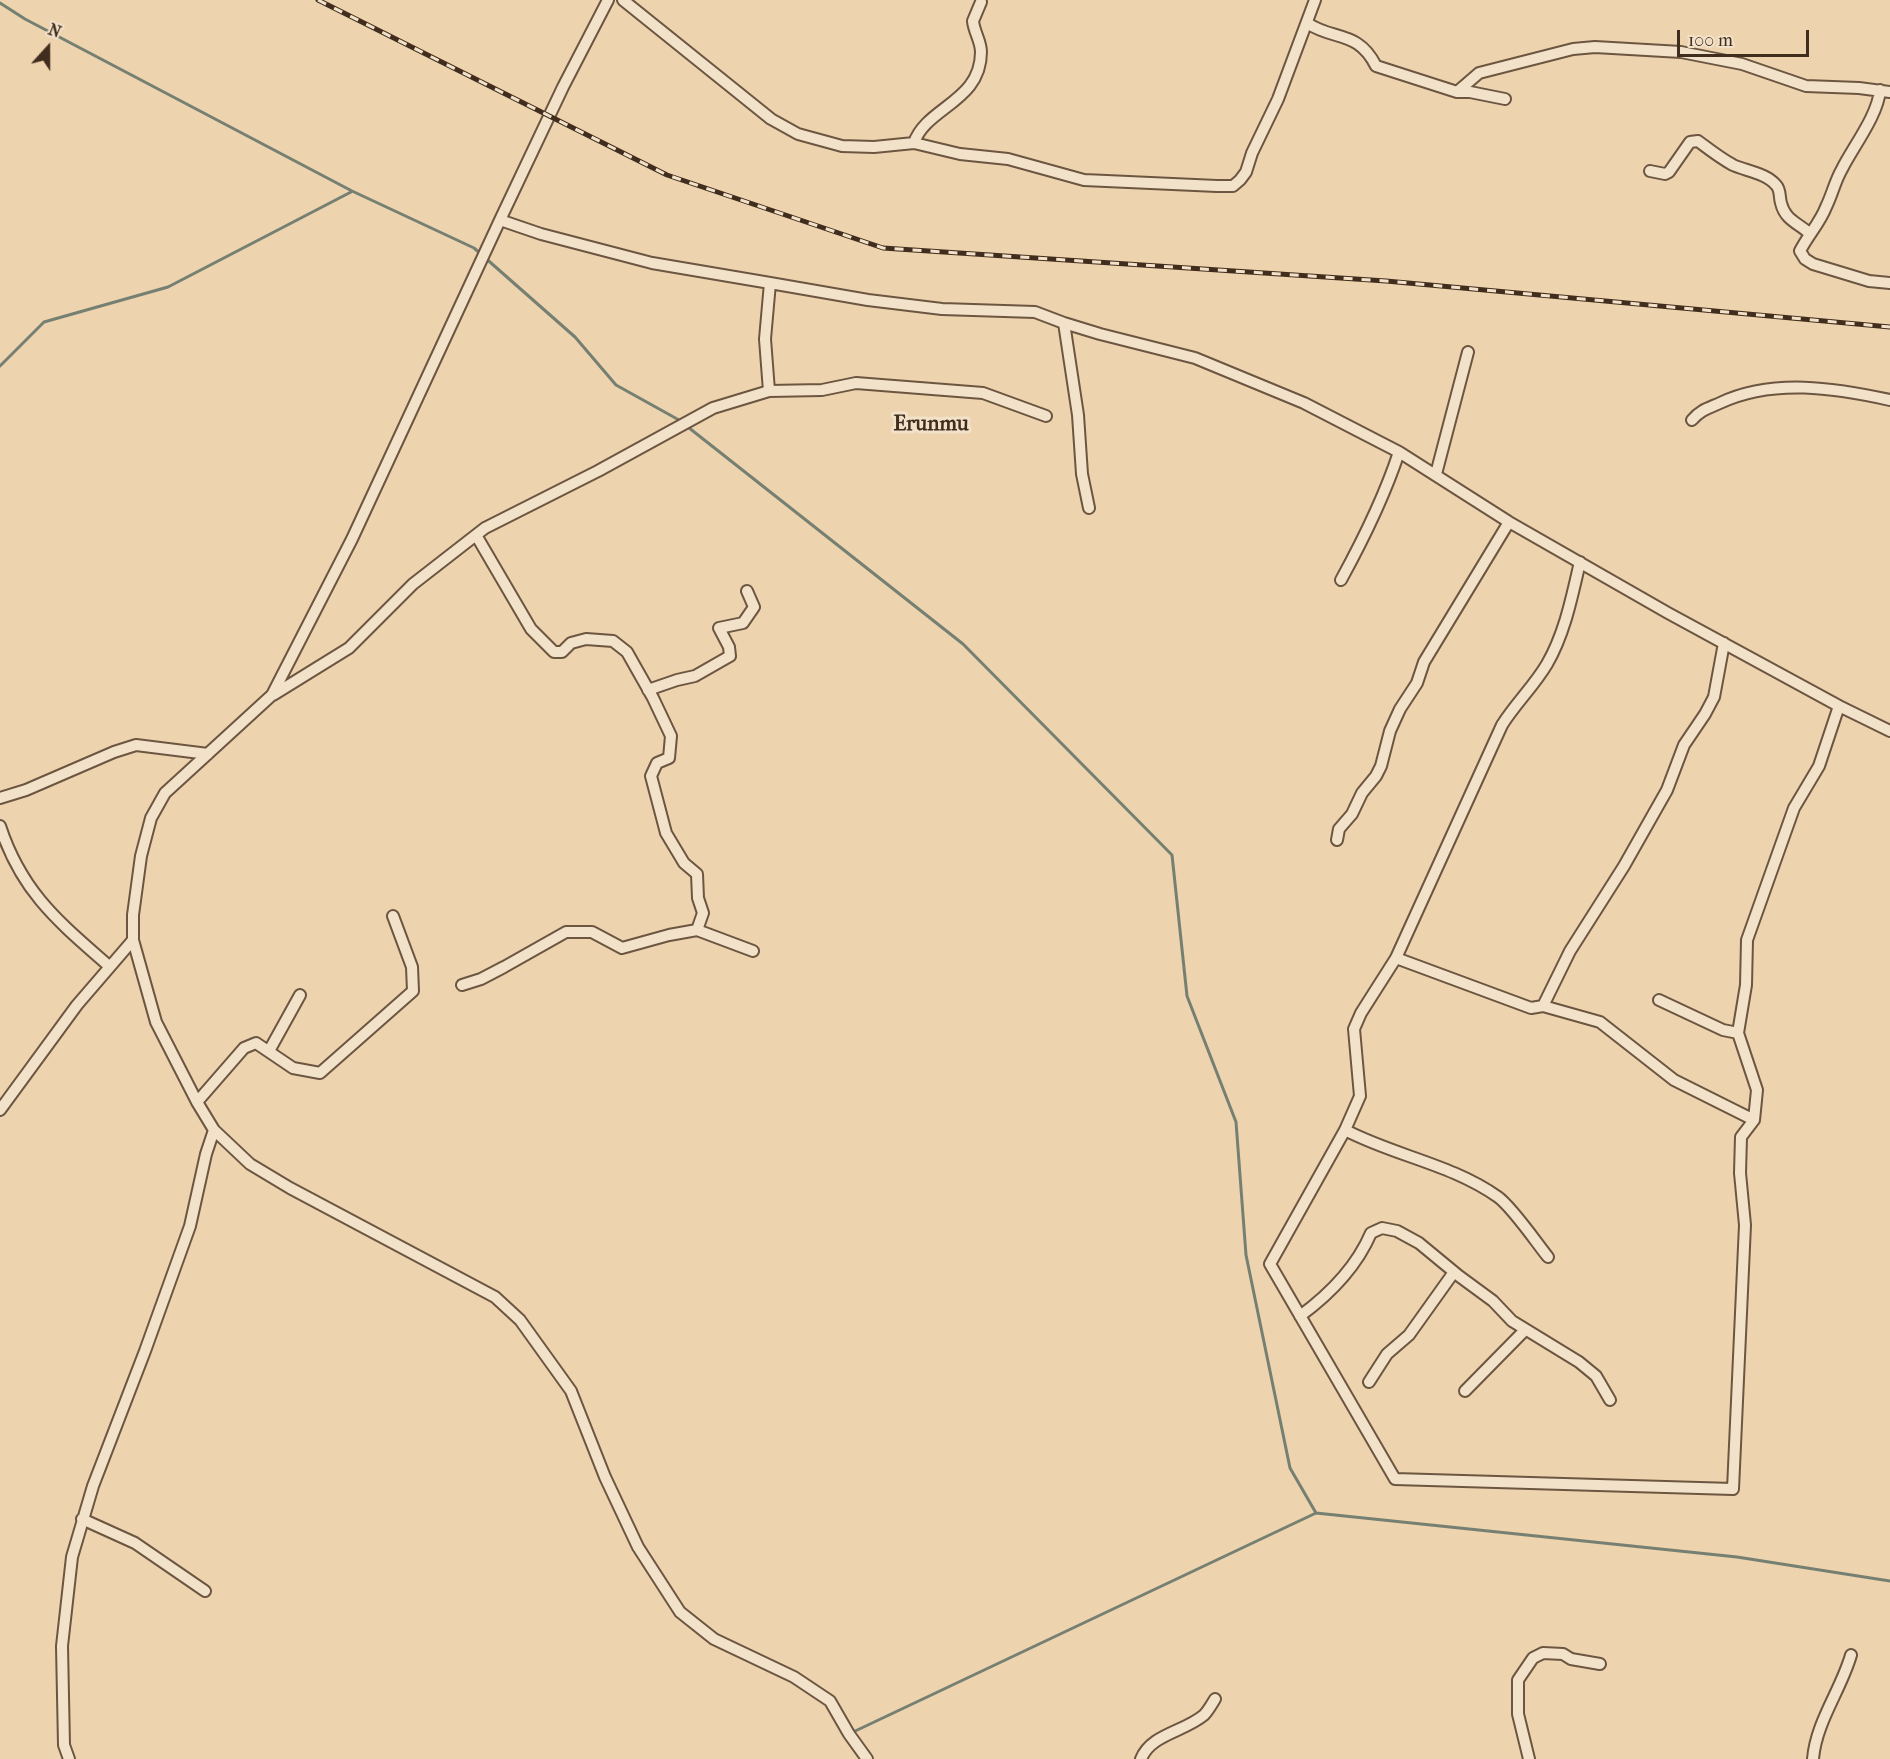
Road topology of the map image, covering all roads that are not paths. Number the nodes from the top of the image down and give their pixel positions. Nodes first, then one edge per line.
1 (608, 0) edge
2 (623, 0) edge
3 (1315, 0) edge
4 (982, 1) edge
5 (1307, 23) junction
6 (1885, 91) edge
7 (1457, 92) junction
8 (1505, 99) dead end
9 (914, 143) junction
10 (1650, 171) dead end
11 (500, 220) junction
12 (1809, 233) junction
13 (770, 283) junction
14 (1890, 284) edge
15 (1064, 323) junction
16 (1468, 352) dead end
17 (769, 391) junction
18 (1890, 400) edge
19 (1046, 416) dead end
20 (1692, 420) dead end
21 (1399, 452) junction
22 (1436, 474) junction
23 (1089, 508) dead end
24 (1509, 522) junction
25 (476, 535) junction
26 (1580, 562) junction
27 (1341, 580) dead end
28 (747, 591) dead end
29 (1724, 643) junction
30 (648, 690) junction
31 (273, 695) junction
32 (1839, 706) junction
33 (1890, 731) edge
34 (208, 754) junction
35 (0, 798) edge
36 (0, 826) edge
37 (1337, 840) dead end
38 (4, 854) edge
39 (393, 916) dead end
40 (698, 930) junction
41 (133, 940) junction
42 (753, 951) dead end
43 (1396, 958) junction
44 (110, 966) junction
45 (462, 985) dead end
46 (300, 995) dead end
47 (1659, 1000) dead end
48 (1543, 1006) junction
49 (1738, 1034) junction
50 (268, 1051) junction
51 (197, 1102) junction
52 (0, 1110) edge
53 (1754, 1120) junction
54 (214, 1130) junction
55 (1345, 1130) junction
56 (1548, 1257) dead end
57 (1454, 1272) junction
58 (1300, 1316) junction
59 (1525, 1330) junction
60 (1369, 1382) dead end
61 (1465, 1391) dead end
62 (1610, 1400) dead end
63 (82, 1518) junction
64 (205, 1591) dead end
65 (1851, 1655) dead end
66 (1600, 1664) dead end
67 (1215, 1699) dead end
68 (69, 1759) edge
69 (867, 1759) edge
70 (1141, 1759) edge
71 (1529, 1759) edge
72 (1813, 1759) edge

1 - 11 street
2 - 9 street
3 - 5 street
4 - 9 street
5 - 7 street
5 - 9 street
6 - 7 street
6 - 12 street
7 - 8 street
10 - 12 street
11 - 13 street
11 - 31 street
12 - 14 street
13 - 15 street
13 - 17 street
15 - 21 street
15 - 23 street
16 - 22 street
17 - 19 street
17 - 25 street
18 - 20 street
21 - 22 street
21 - 27 street
22 - 24 street
24 - 26 street
24 - 37 street
25 - 30 street
25 - 31 street
26 - 29 street
26 - 43 street
28 - 30 street
29 - 32 street
29 - 48 street
30 - 40 street
31 - 34 street
32 - 33 street
32 - 49 street
34 - 35 street
34 - 41 street
36 - 38 street
38 - 44 street
39 - 50 street
40 - 42 street
40 - 45 street
41 - 44 street
41 - 51 street
43 - 48 street
43 - 55 street
44 - 52 street
46 - 50 street
47 - 49 street
48 - 53 street
49 - 53 street
50 - 51 street
51 - 54 street
53 - 58 street
54 - 63 street
54 - 69 street
55 - 56 street
55 - 58 street
57 - 58 street
57 - 59 street
57 - 60 street
59 - 61 street
59 - 62 street
63 - 64 street
63 - 68 street
65 - 72 street
66 - 71 street
67 - 70 street

